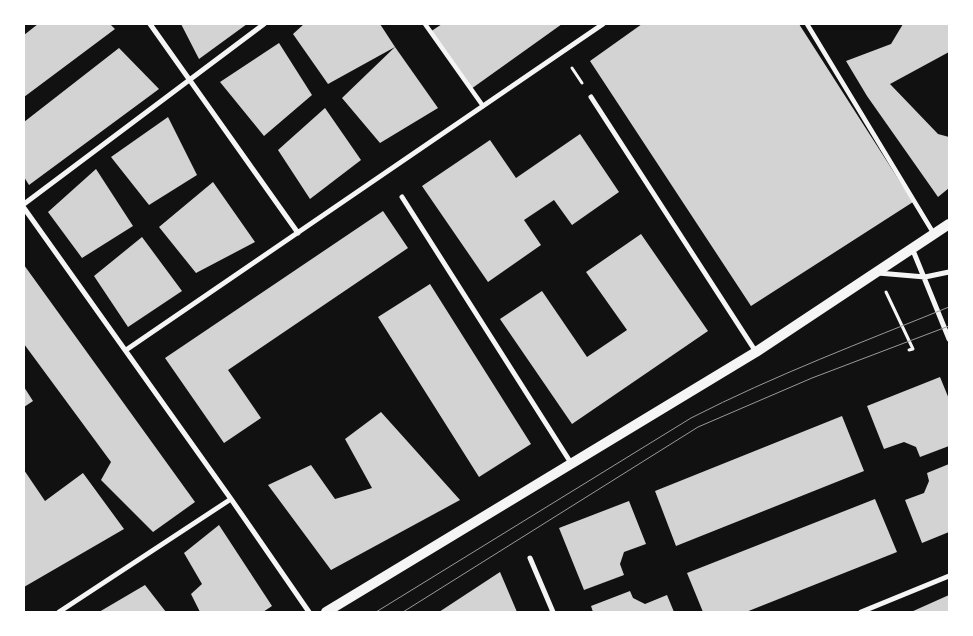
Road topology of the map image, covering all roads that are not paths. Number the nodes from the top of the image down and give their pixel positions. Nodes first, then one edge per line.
1 (150, 24) edge
2 (264, 24) edge
3 (425, 24) edge
4 (603, 24) edge
5 (807, 24) edge
6 (190, 80) junction
7 (590, 96) road end
8 (483, 106) junction
9 (402, 197) dead end
10 (24, 206) edge
11 (949, 224) edge
12 (298, 232) junction
13 (934, 234) junction
14 (912, 248) junction
15 (876, 272) junction
16 (949, 272) edge
17 (924, 277) junction
18 (949, 339) edge
19 (126, 350) junction
20 (756, 352) junction
21 (571, 463) junction
22 (231, 499) junction
23 (530, 558) dead end
24 (949, 576) edge
25 (60, 612) edge
26 (309, 612) edge
27 (326, 612) edge
28 (553, 612) edge
29 (861, 612) edge

1 - 6 street
2 - 6 street
3 - 8 street
4 - 8 street
5 - 13 street
6 - 10 street
6 - 12 street
7 - 20 street
8 - 12 street
9 - 21 street
10 - 19 street
11 - 13 main road
12 - 19 street
13 - 14 main road
14 - 15 main road
14 - 17 street
15 - 17 street
15 - 20 main road
16 - 17 street
17 - 18 street
19 - 22 street
20 - 21 main road
21 - 27 main road
22 - 25 street
22 - 26 street
23 - 28 street
24 - 29 street

